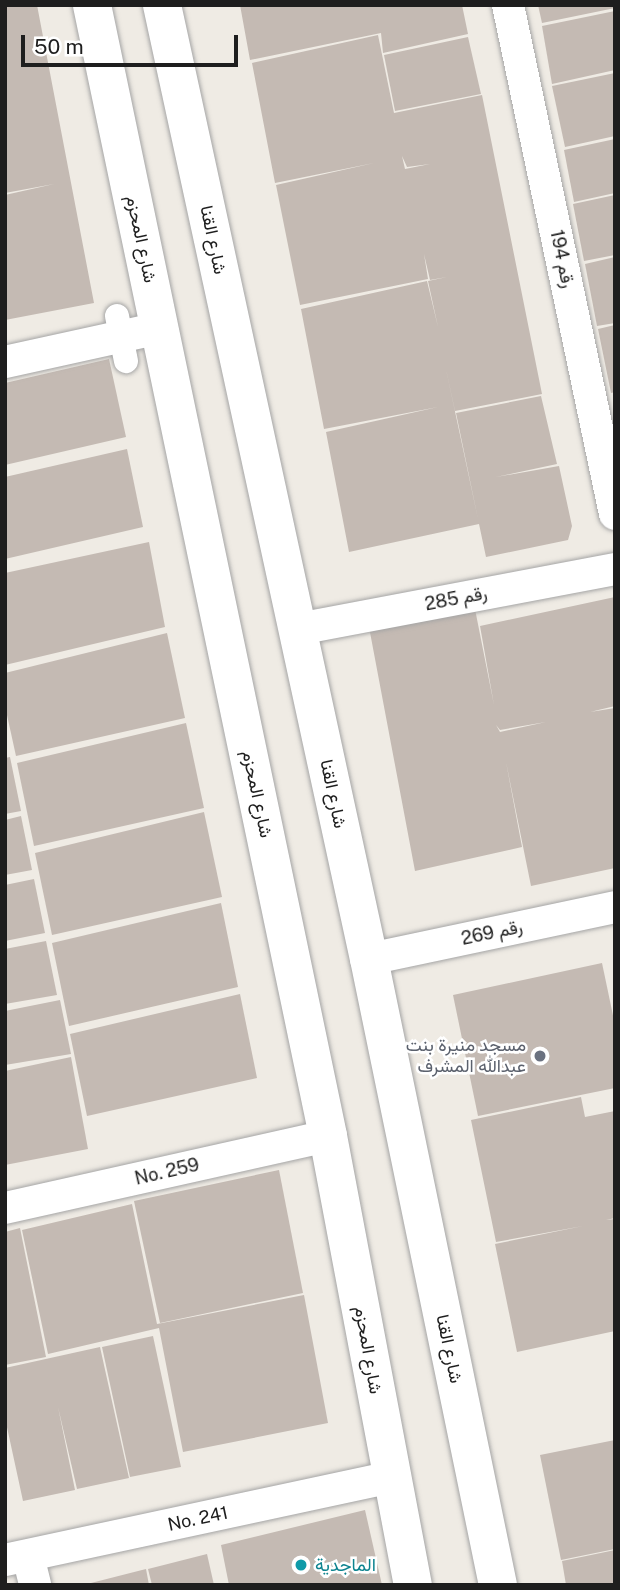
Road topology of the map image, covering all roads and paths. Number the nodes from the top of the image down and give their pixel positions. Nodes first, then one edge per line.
1 (92, 5) edge
2 (162, 5) edge
3 (508, 5) edge
4 (160, 328) junction
5 (5, 362) edge
6 (615, 514) edge
7 (615, 569) edge
8 (298, 629) junction
9 (615, 907) edge
10 (369, 959) junction
11 (328, 1136) junction
12 (5, 1208) edge
13 (391, 1477) junction
14 (23, 1567) edge
15 (413, 1585) edge
16 (498, 1585) edge

1 - 4 street, شارع المحزم
2 - 8 street, شارع القنا
3 - 6 street, رقم 194
4 - 5 street
4 - 11 street, شارع المحزم
7 - 8 street, رقم 285
8 - 10 street, شارع القنا
9 - 10 street, رقم 269
10 - 16 street, شارع القنا
11 - 12 street, No. 259
11 - 13 street, شارع المحزم
13 - 14 street, No. 241
13 - 15 street, شارع المحزم

